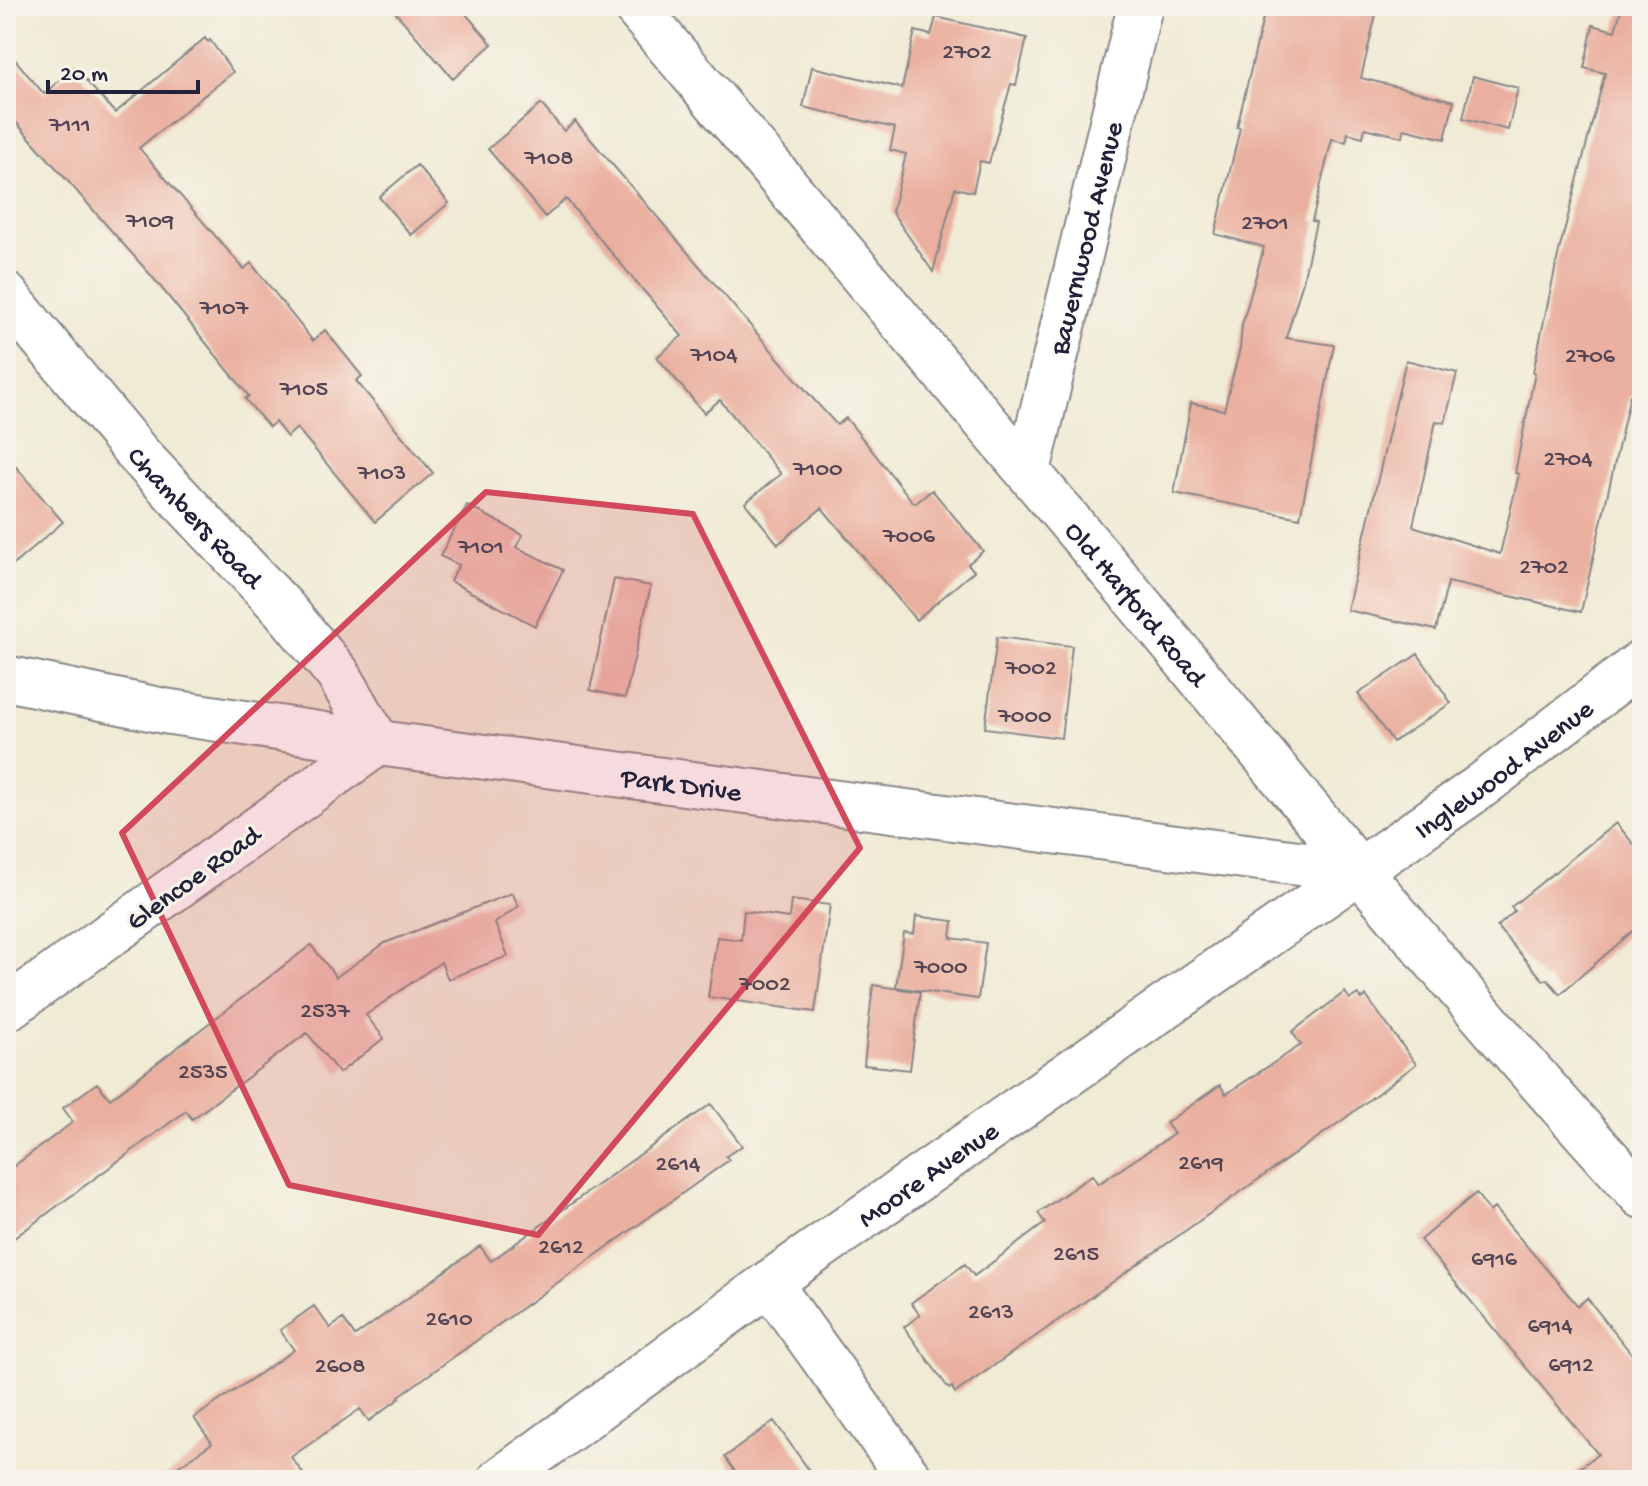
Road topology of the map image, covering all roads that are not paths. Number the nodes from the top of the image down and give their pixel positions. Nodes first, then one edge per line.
1 (635, 6) edge
2 (1140, 6) edge
3 (6, 295) edge
4 (1028, 471) junction
5 (1642, 662) edge
6 (6, 678) edge
7 (378, 743) junction
8 (1360, 871) junction
9 (6, 1009) edge
10 (1642, 1196) edge
11 (769, 1283) junction
12 (500, 1480) edge
13 (911, 1480) edge

1 - 4 street, Old Harford Road
2 - 4 street, Bauernwood Avenue
3 - 7 street, Chambers Road
4 - 8 street, Old Harford Road
5 - 8 street, Inglewood Avenue
6 - 7 street, Park Drive
7 - 8 street, Park Drive
7 - 9 street, Glencoe Road
8 - 10 street, Old Harford Road
8 - 11 street, Moore Avenue
11 - 12 street, Moore Avenue
11 - 13 street

